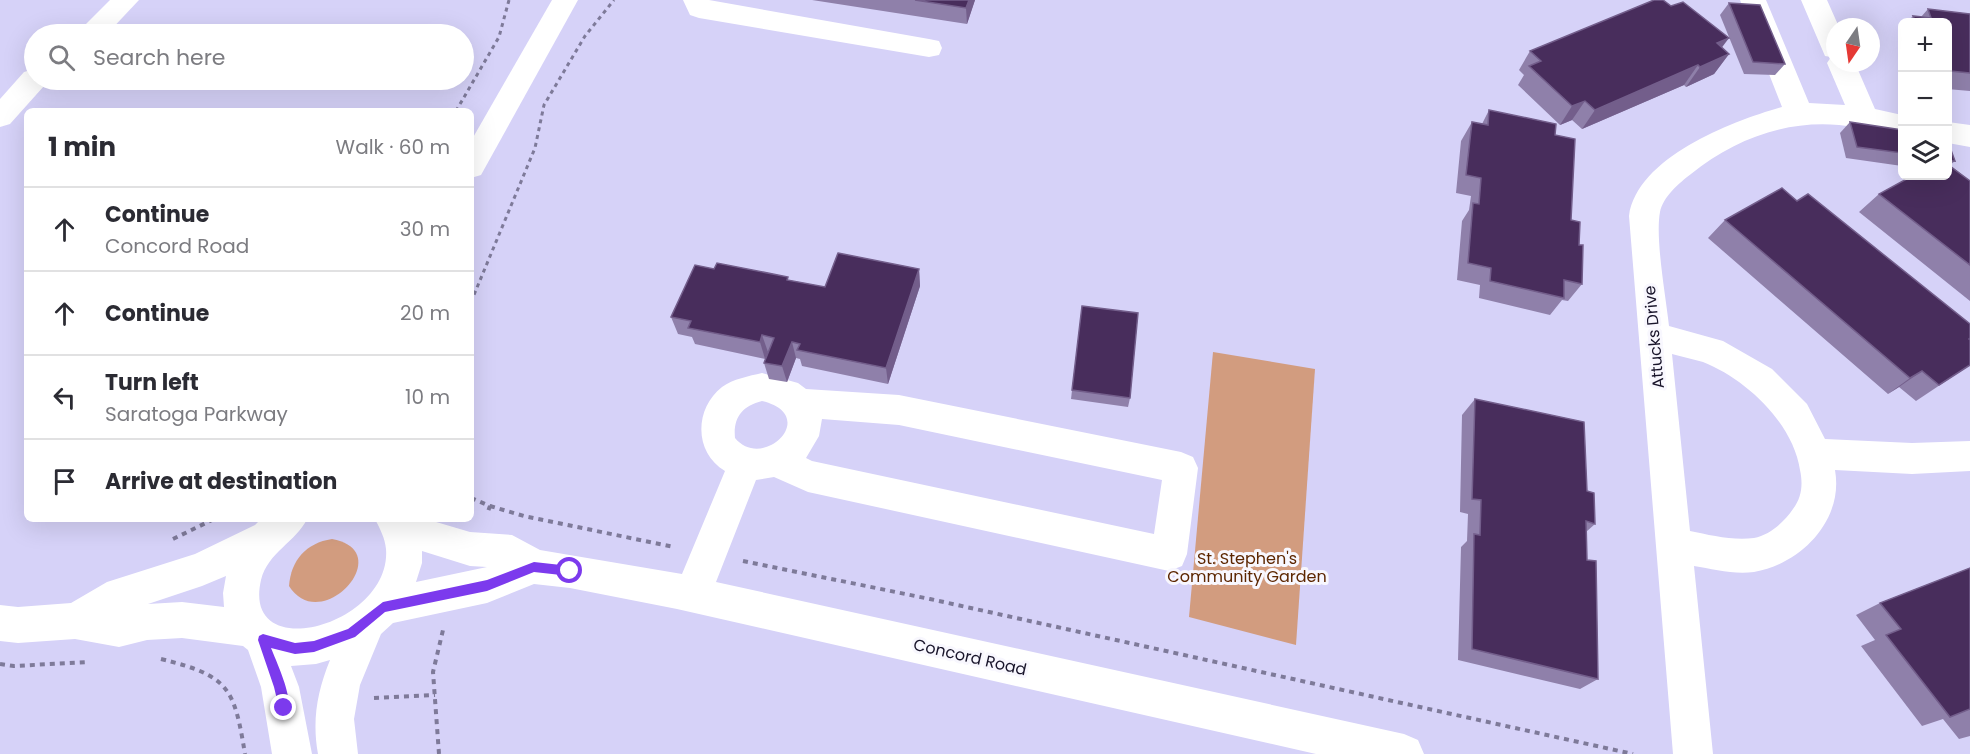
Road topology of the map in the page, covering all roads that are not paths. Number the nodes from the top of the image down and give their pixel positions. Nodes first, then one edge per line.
1 (126, 0) edge
2 (565, 0) edge
3 (696, 0) edge
4 (1753, 0) edge
5 (1814, 0) edge
6 (102, 24) edge
7 (1826, 28) edge
8 (929, 48) dead end
9 (1845, 72) edge
10 (24, 90) edge
11 (1799, 114) junction
12 (0, 117) edge
13 (1863, 117) junction
14 (1898, 124) edge
15 (1952, 134) edge
16 (1970, 136) edge
17 (474, 162) edge
18 (1654, 336) junction
19 (800, 403) junction
20 (1815, 453) junction
21 (1970, 456) edge
22 (761, 462) junction
23 (396, 524) edge
24 (278, 528) edge
25 (1673, 545) junction
26 (534, 567) junction
27 (693, 595) junction
28 (375, 614) junction
29 (75, 621) junction
30 (0, 623) edge
31 (257, 635) junction
32 (292, 754) edge
33 (338, 754) edge
34 (1404, 754) edge
35 (1693, 754) edge

1 - 6 street
2 - 17 street
3 - 8 street
4 - 11 street
5 - 7 street
9 - 13 street
10 - 12 street
11 - 13 street, Attucks Drive
11 - 18 street, Attucks Drive
13 - 14 street, Attucks Drive
15 - 16 street
18 - 20 street
18 - 25 street, Attucks Drive
19 - 22 street
19 - 22 street
19 - 22 street
20 - 21 street
20 - 25 street
22 - 27 street
23 - 26 street, Concord Road
23 - 28 street
24 - 29 street
24 - 31 street
25 - 35 street, Attucks Drive
26 - 27 street, Concord Road
26 - 28 street, Concord Road
27 - 34 street, Concord Road
28 - 31 street
28 - 33 street
29 - 30 street
29 - 31 street
31 - 32 street

